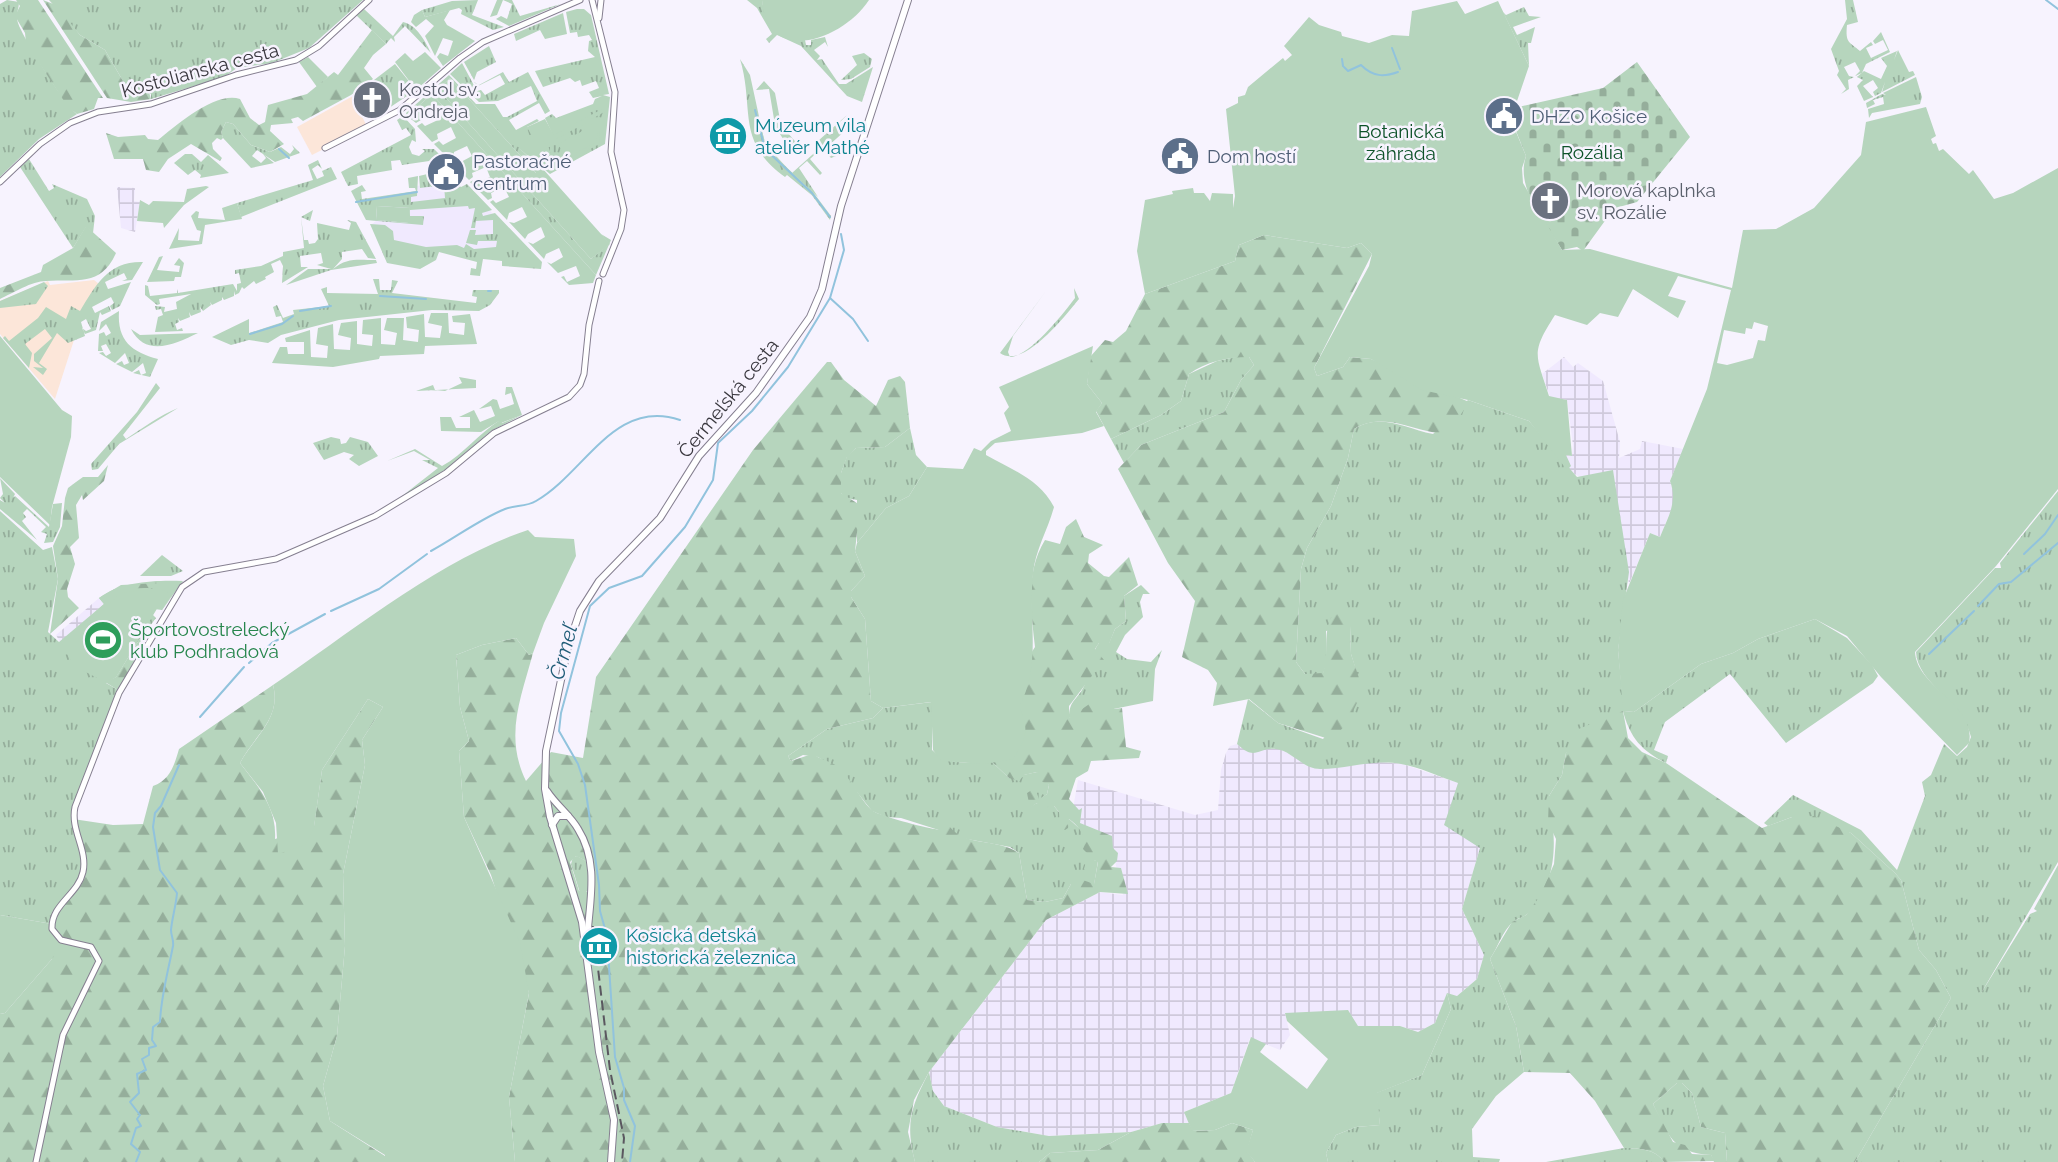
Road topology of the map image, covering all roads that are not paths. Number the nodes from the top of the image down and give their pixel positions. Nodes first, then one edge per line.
1 (369, 0) edge
2 (592, 0) edge
3 (908, 0) edge
4 (577, 1) edge
5 (599, 2) edge
6 (596, 13) junction
7 (599, 21) junction
8 (325, 148) dead end
9 (0, 182) edge
10 (603, 274) dead end
11 (599, 281) dead end
12 (544, 782) junction
13 (568, 816) junction
14 (552, 825) junction
15 (585, 924) junction
16 (36, 1162) edge
17 (611, 1162) edge

1 - 9 street, Kostolianska cesta
2 - 6 street
3 - 12 main road, Čermeľská cesta
4 - 6 street
4 - 8 street
5 - 7 street
6 - 7 street
7 - 10 street
11 - 16 street
12 - 13 main road
12 - 14 main road, Čermeľská cesta
13 - 14 main road
13 - 15 main road
14 - 15 main road, Čermeľská cesta
15 - 17 main road

